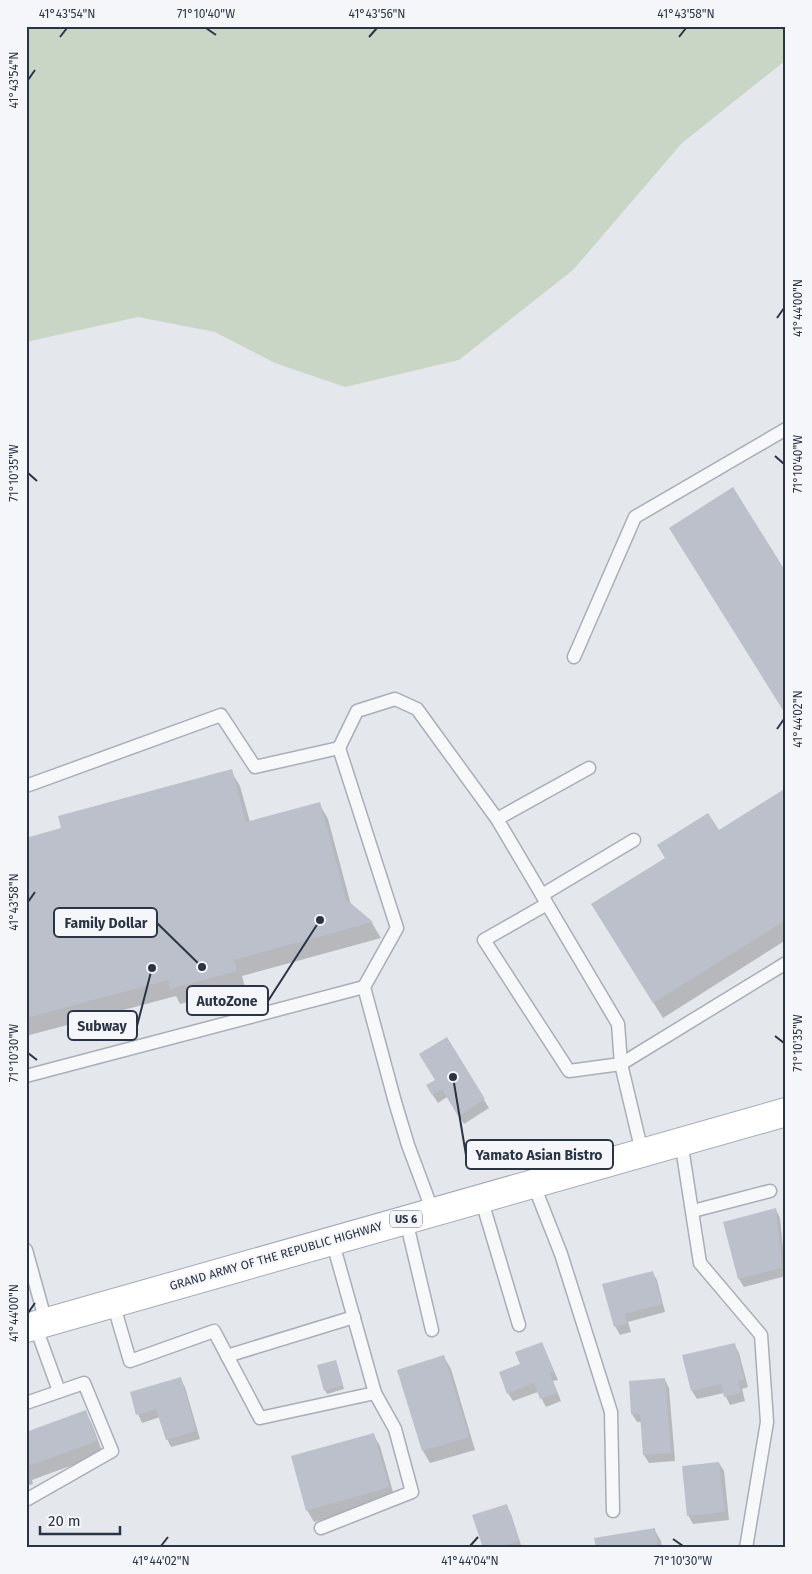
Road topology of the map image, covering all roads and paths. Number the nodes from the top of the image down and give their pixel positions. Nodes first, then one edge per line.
1 (786, 429) edge
2 (574, 657) dead end
3 (339, 748) junction
4 (589, 768) dead end
5 (26, 786) edge
6 (497, 819) junction
7 (634, 840) dead end
8 (545, 900) junction
9 (786, 963) edge
10 (364, 987) junction
11 (621, 1064) junction
12 (26, 1076) edge
13 (786, 1112) edge
14 (681, 1141) junction
15 (642, 1152) junction
16 (533, 1183) junction
17 (770, 1191) dead end
18 (481, 1198) junction
19 (693, 1211) junction
20 (432, 1212) junction
21 (406, 1220) junction
22 (332, 1240) junction
23 (26, 1250) edge
24 (113, 1303) junction
25 (354, 1317) junction
26 (36, 1325) edge
27 (519, 1325) dead end
28 (432, 1330) dead end
29 (227, 1356) junction
30 (60, 1391) junction
31 (375, 1393) junction
32 (26, 1403) edge
33 (26, 1500) edge
34 (613, 1511) dead end
35 (321, 1528) dead end
36 (746, 1548) edge

1 - 2 lane
3 - 5 lane
3 - 6 lane
3 - 10 lane
4 - 6 lane
6 - 8 lane
7 - 8 lane
8 - 11 lane
8 - 11 lane
9 - 11 lane
10 - 12 lane
10 - 20 lane
11 - 15 lane
13 - 14 main road, GRAND ARMY OF THE REPUBLIC HIGHWAY / US 6
14 - 15 main road, GRAND ARMY OF THE REPUBLIC HIGHWAY / US 6
14 - 19 lane
15 - 16 main road, GRAND ARMY OF THE REPUBLIC HIGHWAY / US 6
16 - 18 main road, GRAND ARMY OF THE REPUBLIC HIGHWAY / US 6
16 - 34 lane
17 - 19 lane
18 - 20 main road, GRAND ARMY OF THE REPUBLIC HIGHWAY / US 6
18 - 27 lane
19 - 36 lane
20 - 21 main road, GRAND ARMY OF THE REPUBLIC HIGHWAY / US 6
21 - 22 main road, GRAND ARMY OF THE REPUBLIC HIGHWAY / US 6
21 - 28 lane
22 - 24 main road, GRAND ARMY OF THE REPUBLIC HIGHWAY / US 6
22 - 25 lane
23 - 26 lane
24 - 26 main road, GRAND ARMY OF THE REPUBLIC HIGHWAY / US 6
24 - 29 lane
25 - 29 lane
25 - 31 lane
26 - 30 lane
29 - 31 lane
30 - 32 lane
30 - 33 lane
31 - 35 lane

